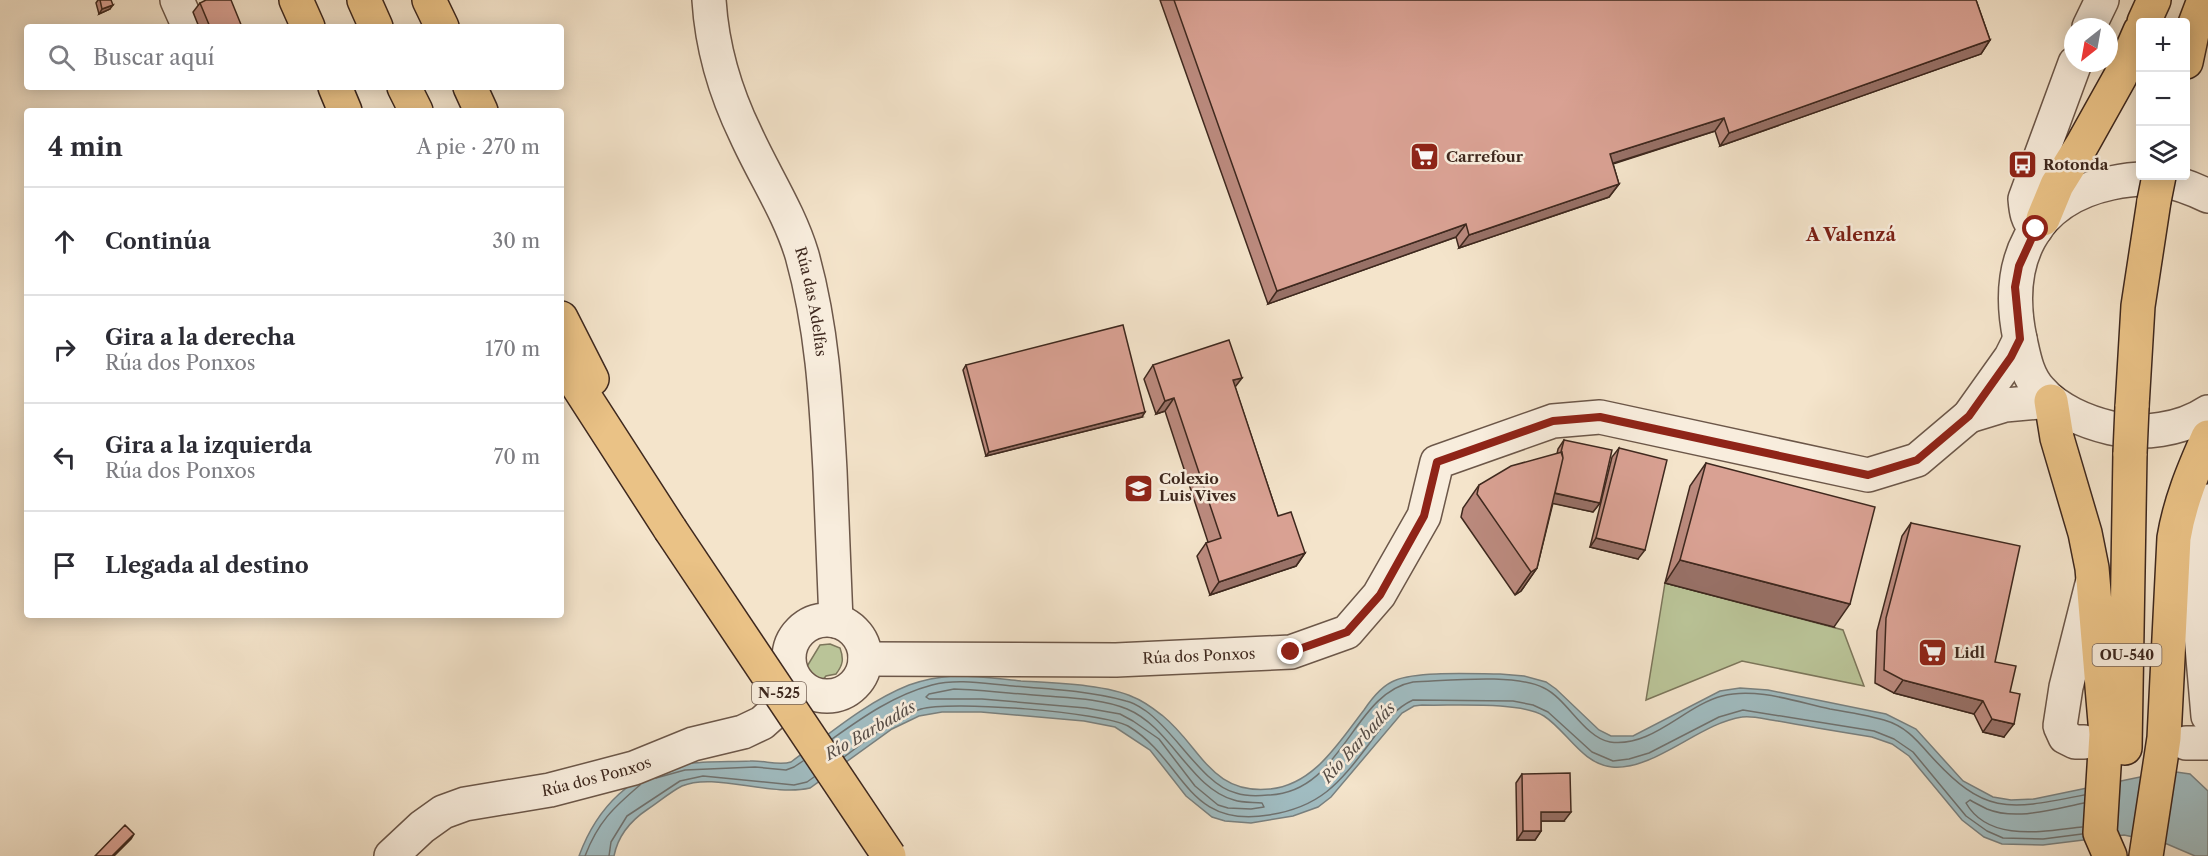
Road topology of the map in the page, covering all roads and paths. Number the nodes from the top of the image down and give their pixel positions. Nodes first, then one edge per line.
1 (177, 0) edge
2 (296, 0) edge
3 (364, 0) edge
4 (429, 0) edge
5 (709, 0) edge
6 (2102, 0) edge
7 (2154, 0) edge
8 (2204, 0) edge
9 (2093, 18) edge
10 (2146, 18) edge
11 (188, 24) edge
12 (307, 24) edge
13 (375, 24) edge
14 (441, 24) edge
15 (2136, 40) edge
16 (2190, 43) edge
17 (2072, 72) edge
18 (336, 90) edge
19 (406, 90) edge
20 (471, 90) edge
21 (344, 108) edge
22 (414, 108) edge
23 (480, 108) edge
24 (2156, 188) edge
25 (2208, 196) edge
26 (2039, 224) junction
27 (564, 324) edge
28 (2020, 339) junction
29 (564, 365) edge
30 (564, 387) edge
31 (2051, 401) junction
32 (2208, 412) edge
33 (1969, 416) junction
34 (2208, 437) edge
35 (623, 456) junction
36 (2208, 501) edge
37 (2183, 539) junction
38 (2092, 584) junction
39 (836, 621) junction
40 (865, 659) junction
41 (802, 687) junction
42 (2208, 716) edge
43 (2084, 742) dead end
44 (391, 856) edge
45 (889, 856) edge
46 (2110, 856) edge
47 (2117, 856) edge
48 (2146, 856) edge

1 - 11 street
2 - 12 main road
3 - 13 main road
4 - 14 main road
5 - 39 street, Rúa das Adelfas
6 - 9 street
7 - 10 main road
8 - 16 main road
15 - 26 main road
17 - 26 street
18 - 21 main road
19 - 22 main road
20 - 23 main road
24 - 47 main road, OU-540, bridge
25 - 26 street
26 - 28 street
27 - 35 main road
28 - 31 street
28 - 33 street, Rúa dos Ponxos
29 - 35 main road, N-525
30 - 35 main road
31 - 32 street
31 - 33 street, Rúa dos Ponxos
31 - 38 main road
33 - 40 street, Rúa dos Ponxos
34 - 37 main road
35 - 45 main road, N-525, bridge
36 - 37 street
37 - 42 street
37 - 48 main road
38 - 43 street
38 - 46 main road
39 - 40 street
39 - 41 street
40 - 41 street
41 - 44 street, Rúa dos Ponxos

